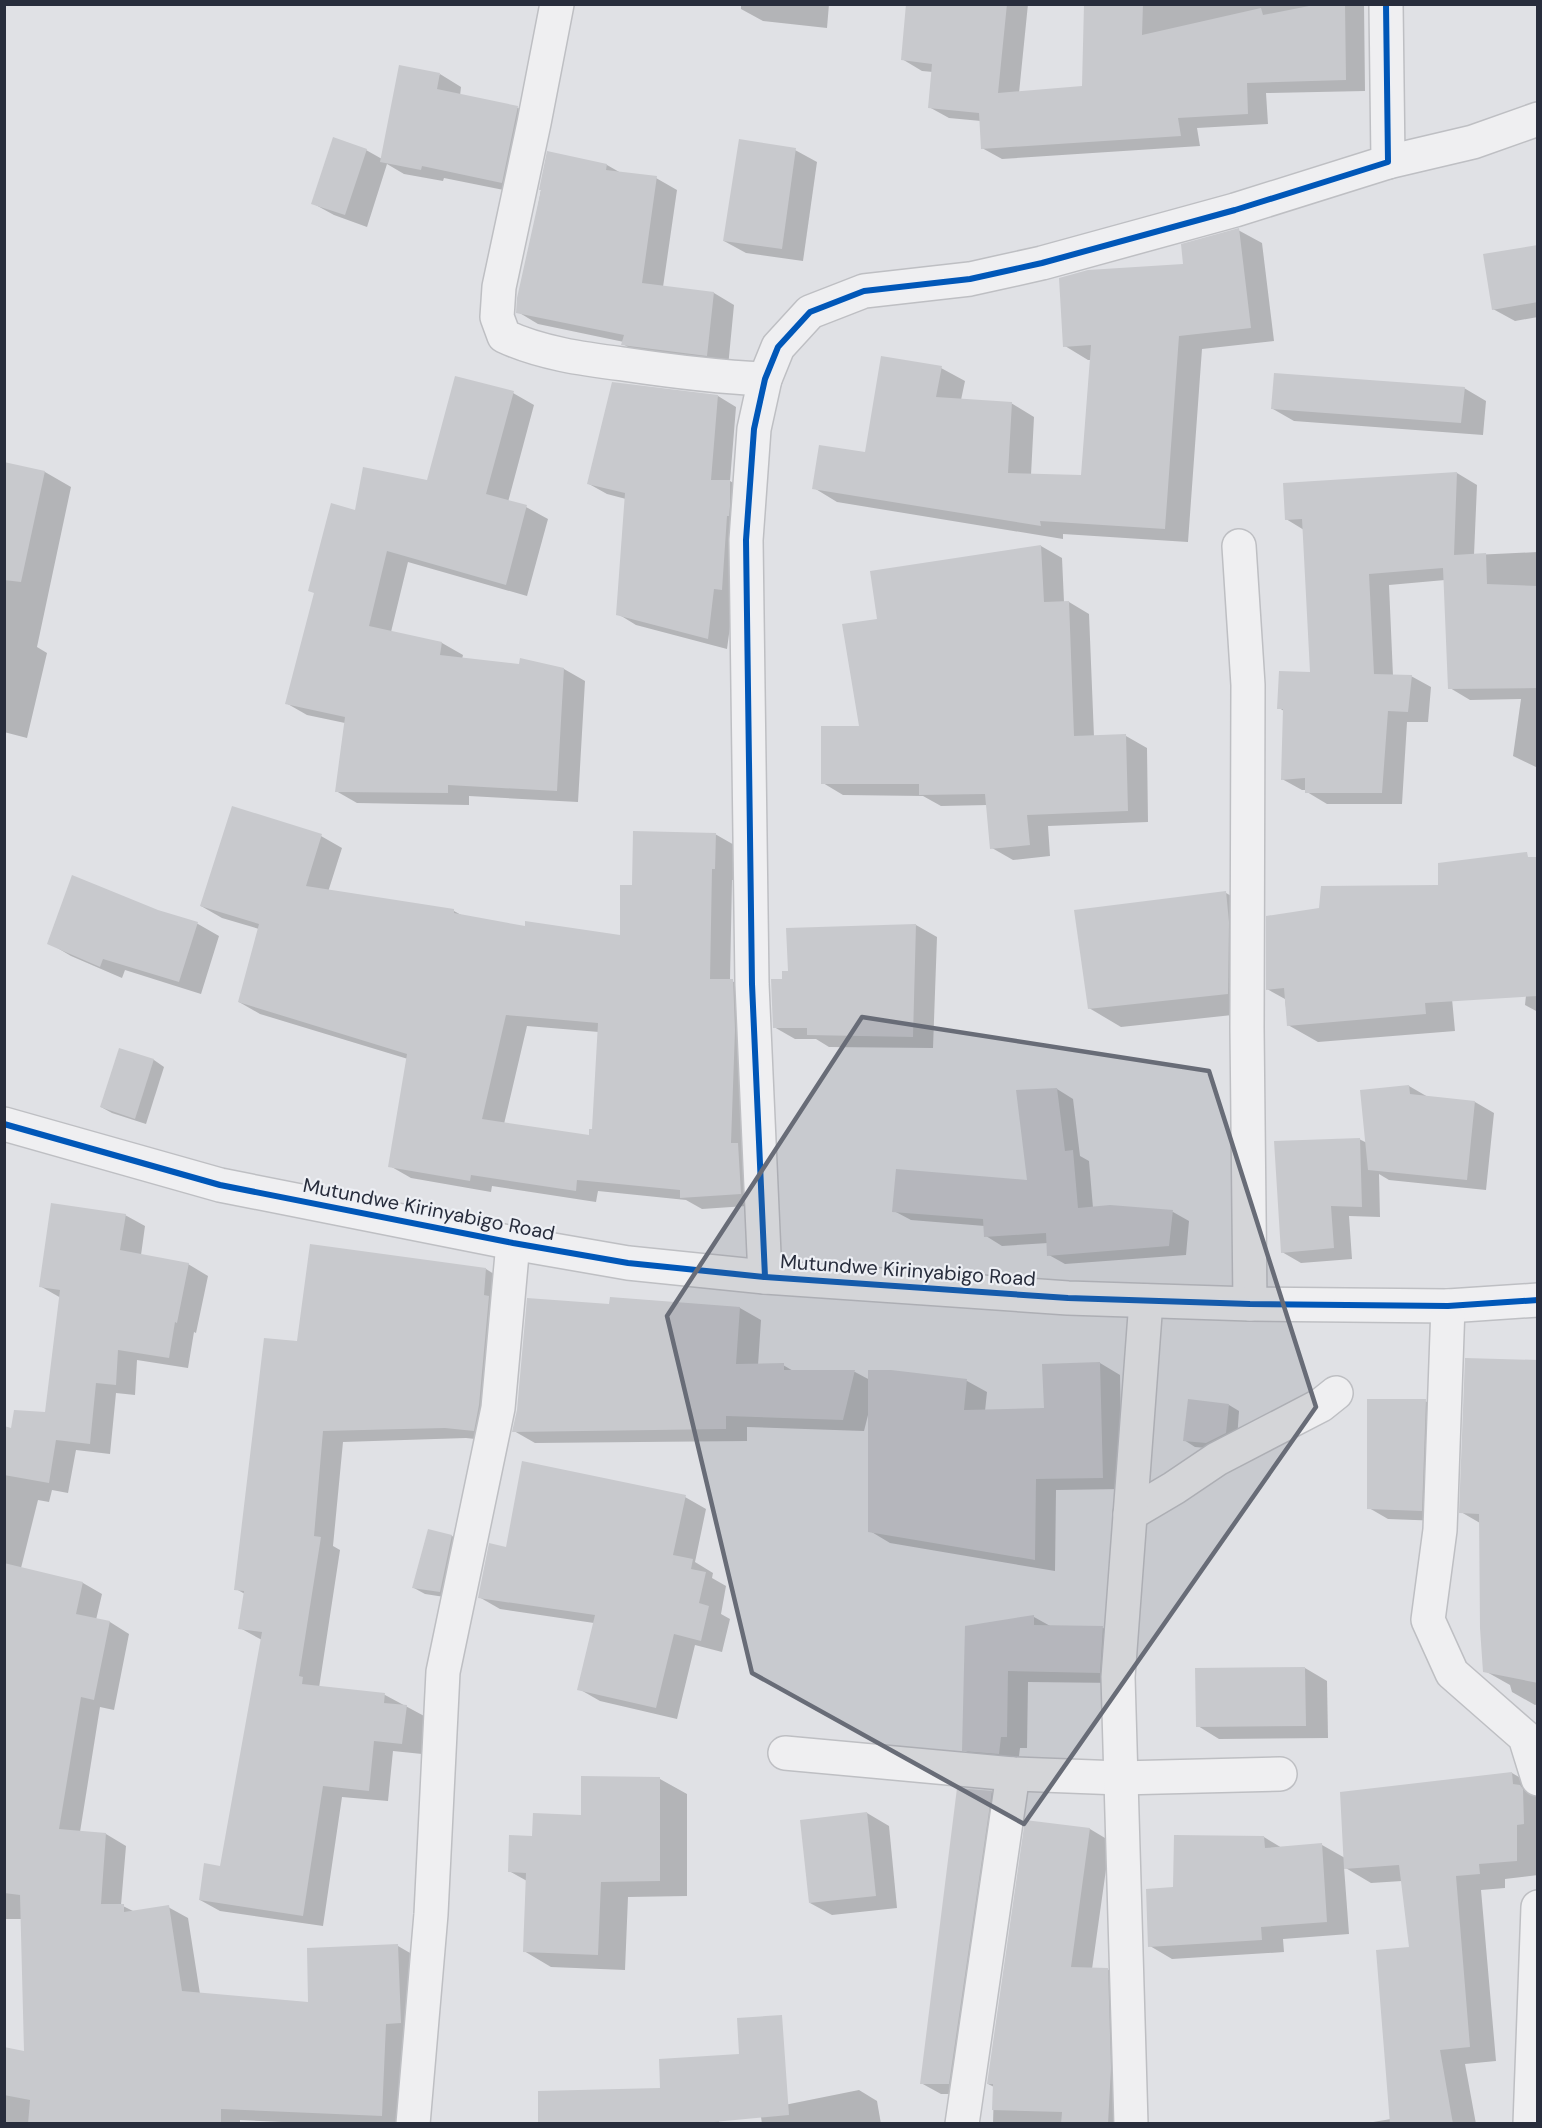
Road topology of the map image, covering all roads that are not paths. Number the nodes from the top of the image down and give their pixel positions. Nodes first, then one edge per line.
1 (557, 4) edge
2 (1386, 4) edge
3 (1538, 119) edge
4 (1388, 162) junction
5 (765, 379) junction
6 (1239, 546) dead end
7 (4, 1124) edge
8 (513, 1243) junction
9 (765, 1277) junction
10 (1538, 1300) edge
11 (1146, 1301) junction
12 (1250, 1304) junction
13 (1448, 1306) junction
14 (1336, 1393) dead end
15 (1130, 1514) junction
16 (785, 1753) dead end
17 (1013, 1774) junction
18 (1280, 1774) dead end
19 (1120, 1778) junction
20 (1538, 1779) edge
21 (1538, 1907) edge
22 (413, 2124) edge
23 (962, 2124) edge
24 (1131, 2124) edge
25 (1530, 2124) edge

1 - 5 street
2 - 4 street
3 - 4 street
4 - 5 street
5 - 9 street
6 - 12 street
7 - 8 street, Mutundwe Kirinyabigo Road
8 - 9 street, Mutundwe Kirinyabigo Road
8 - 22 street
9 - 11 street, Mutundwe Kirinyabigo Road
10 - 13 street, Mutundwe Kirinyabigo Road
11 - 12 street, Mutundwe Kirinyabigo Road
11 - 15 street
12 - 13 street, Mutundwe Kirinyabigo Road
13 - 20 street
14 - 15 street
15 - 19 street
16 - 17 street
17 - 19 street
17 - 23 street
18 - 19 street
19 - 24 street
21 - 25 street

